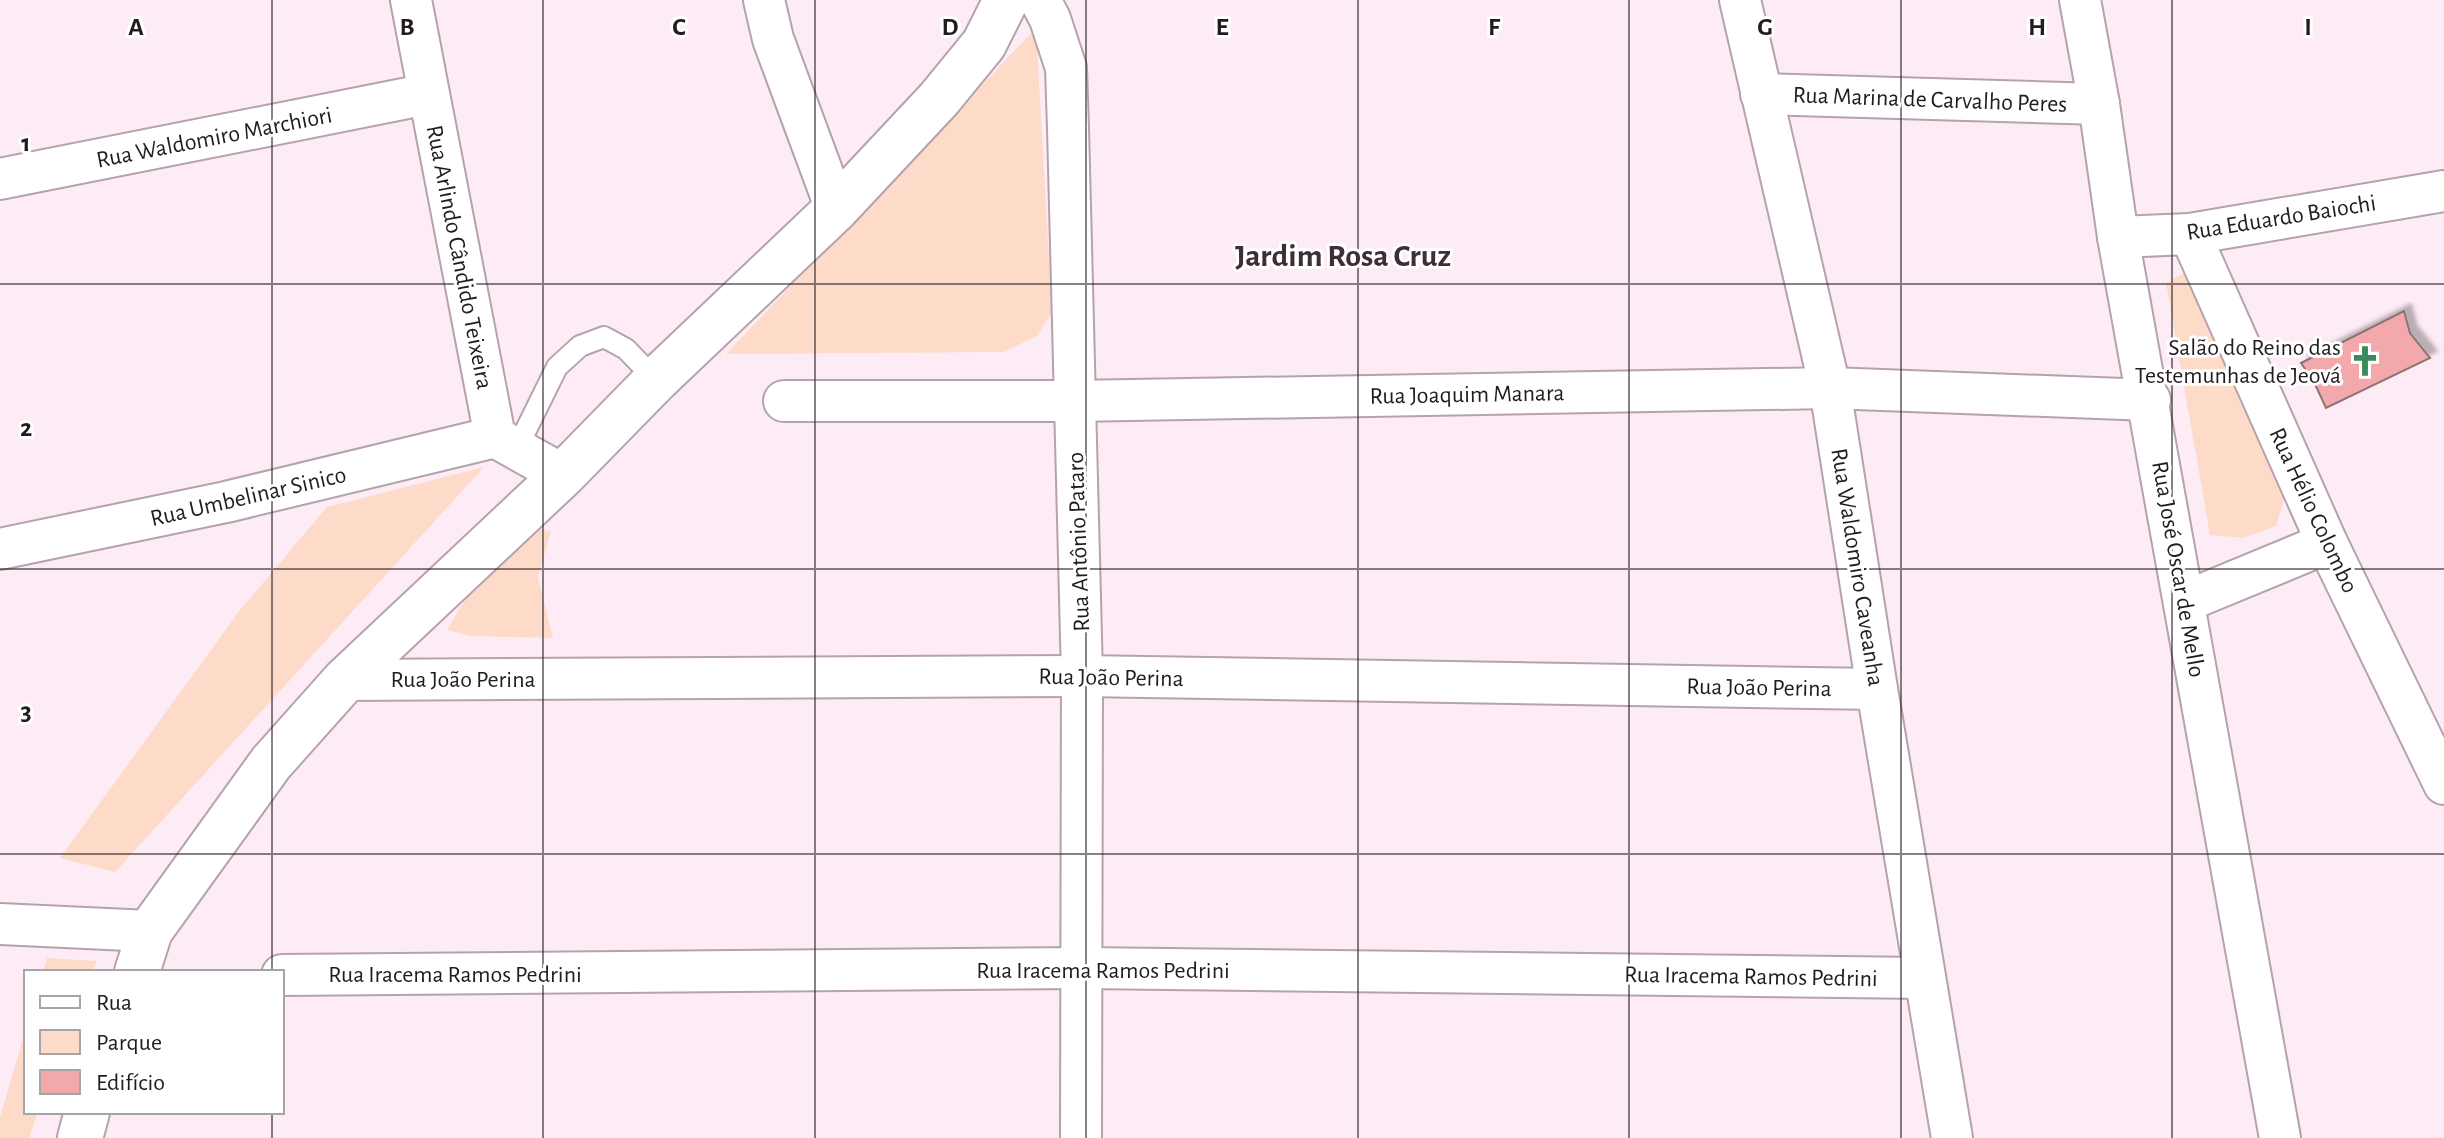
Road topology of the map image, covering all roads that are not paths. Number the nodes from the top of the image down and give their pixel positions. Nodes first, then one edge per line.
1 (411, 0) edge
2 (764, 0) edge
3 (1006, 0) edge
4 (1040, 0) edge
5 (1740, 0) edge
6 (2080, 0) edge
7 (428, 94) junction
8 (1761, 94) junction
9 (2099, 104) junction
10 (0, 179) edge
11 (2444, 191) edge
12 (836, 209) junction
13 (2190, 234) junction
14 (2118, 237) junction
15 (656, 380) junction
16 (1830, 388) junction
17 (2150, 400) junction
18 (784, 401) dead end
19 (1074, 401) junction
20 (506, 443) junction
21 (563, 475) junction
22 (2327, 543) junction
23 (0, 549) edge
24 (2184, 602) junction
25 (1082, 676) junction
26 (345, 680) junction
27 (1877, 689) junction
28 (2444, 784) edge
29 (0, 924) edge
30 (150, 931) junction
31 (1083, 968) junction
32 (138, 970) edge
33 (284, 975) edge
34 (1924, 978) junction
35 (86, 1114) edge
36 (80, 1138) edge
37 (1081, 1138) edge
38 (1952, 1138) edge
39 (2280, 1138) edge

1 - 7 street, Rua Arlindo Cândido Teixeira
2 - 12 street
3 - 12 street
4 - 19 street, Rua Antônio Pataro
5 - 8 street, Rua Waldomiro Caveanha
6 - 9 street, Rua José Oscar de Mello
7 - 10 street, Rua Waldomiro Marchiori
7 - 20 street, Rua Arlindo Cândido Teixeira
8 - 9 street, Rua Marina de Carvalho Peres
8 - 16 street, Rua Waldomiro Caveanha
9 - 14 street, Rua José Oscar de Mello
11 - 13 street, Rua Eduardo Baiochi
12 - 15 street
13 - 14 street, Rua Eduardo Baiochi
13 - 22 street, Rua Hélio Colombo
14 - 17 street, Rua José Oscar de Mello
15 - 20 lane
15 - 21 street
16 - 17 street, Rua Joaquim Manara
16 - 19 street, Rua Joaquim Manara
16 - 27 street, Rua Waldomiro Caveanha
17 - 24 street, Rua José Oscar de Mello
18 - 19 street, Rua Joaquim Manara
19 - 25 street, Rua Antônio Pataro
20 - 21 street
20 - 23 street, Rua Umbelinar Sinico
21 - 26 street
22 - 24 street
22 - 28 street, Rua Hélio Colombo
24 - 39 street, Rua José Oscar de Mello
25 - 26 street, Rua João Perina
25 - 27 street, Rua João Perina
25 - 31 street, Rua Antônio Pataro
26 - 30 street
27 - 34 street, Rua Waldomiro Caveanha
29 - 30 street
30 - 32 street
31 - 33 street, Rua Iracema Ramos Pedrini
31 - 34 street, Rua Iracema Ramos Pedrini
31 - 37 street, Rua Antônio Pataro
34 - 38 street, Rua Waldomiro Caveanha
35 - 36 street

